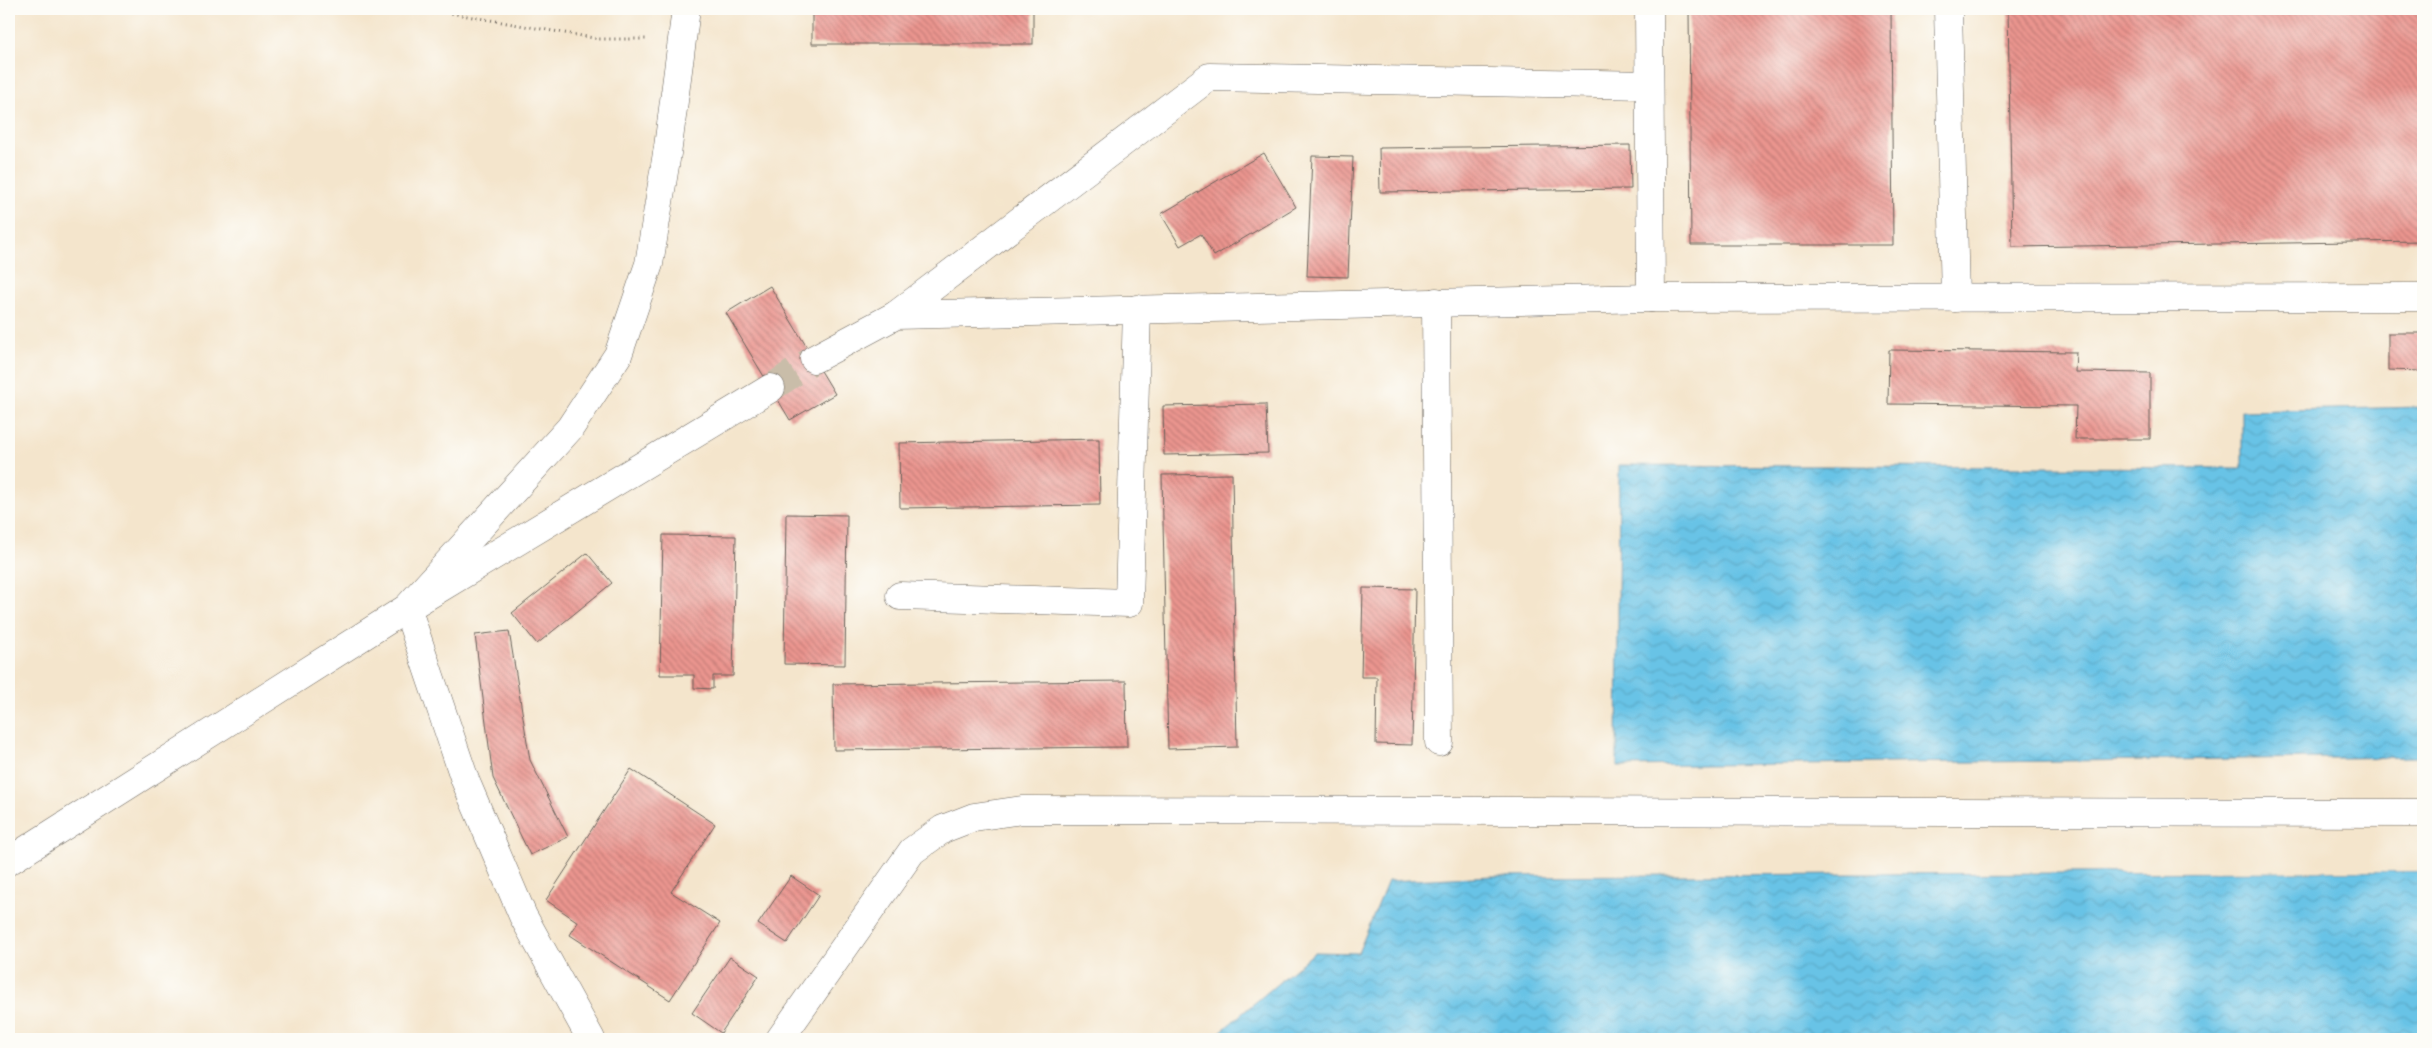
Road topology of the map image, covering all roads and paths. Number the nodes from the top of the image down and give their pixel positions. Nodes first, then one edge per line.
1 (427, 9) edge
2 (686, 9) edge
3 (1649, 9) edge
4 (1948, 9) edge
5 (684, 39) junction
6 (1649, 85) junction
7 (2423, 297) edge
8 (1651, 298) junction
9 (1955, 298) junction
10 (1436, 302) junction
11 (1137, 309) junction
12 (896, 315) junction
13 (814, 359) tunnel mouth
14 (771, 388) tunnel mouth
15 (900, 596) dead end
16 (407, 608) junction
17 (1439, 742) dead end
18 (2423, 813) edge
19 (9, 862) edge
20 (591, 1039) edge
21 (780, 1039) edge

1 - 5 path
2 - 5 street
3 - 6 street
4 - 9 street
5 - 16 street
6 - 8 street
6 - 12 street
7 - 9 street
8 - 9 street
8 - 10 street
10 - 11 street
10 - 17 street
11 - 12 street
11 - 15 street
12 - 13 street
14 - 16 street
16 - 19 street
16 - 20 street
18 - 21 street

